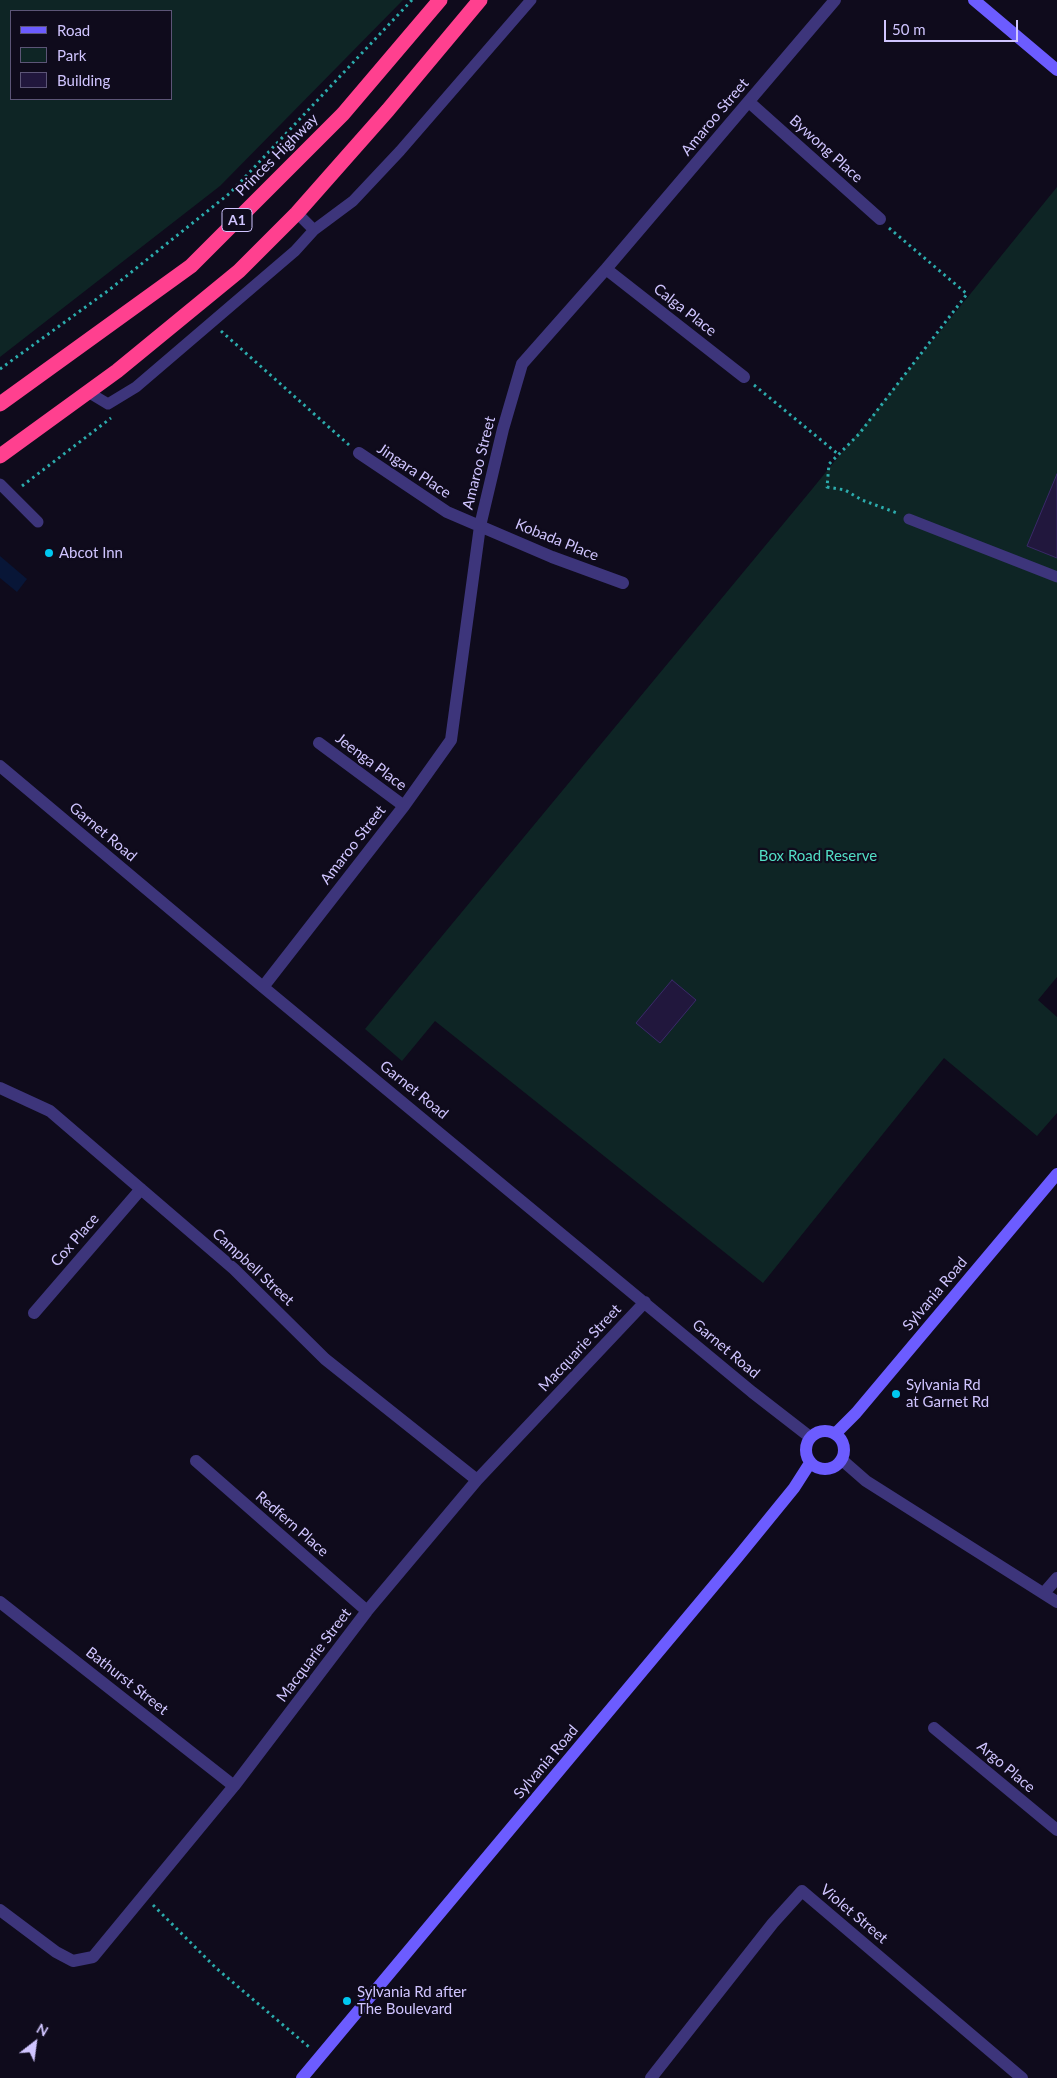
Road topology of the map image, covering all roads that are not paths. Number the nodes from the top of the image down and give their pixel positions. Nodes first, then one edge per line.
1 (440, 0) edge
2 (480, 0) edge
3 (531, 0) edge
4 (835, 0) edge
5 (974, 0) edge
6 (1057, 70) edge
7 (750, 102) junction
8 (297, 213) junction
9 (880, 219) road end
10 (314, 230) junction
11 (606, 269) junction
12 (744, 377) road end
13 (88, 392) junction
14 (0, 404) edge
15 (359, 454) road end
16 (0, 456) edge
17 (0, 484) edge
18 (909, 519) road end
19 (38, 522) dead end
20 (480, 526) junction
21 (1057, 577) edge
22 (623, 583) dead end
23 (319, 743) dead end
24 (0, 766) edge
25 (404, 806) junction
26 (263, 987) junction
27 (0, 1088) edge
28 (1057, 1174) edge
29 (140, 1189) junction
30 (646, 1302) junction
31 (34, 1313) dead end
32 (835, 1434) junction
33 (810, 1437) junction
34 (842, 1460) junction
35 (196, 1461) dead end
36 (810, 1463) junction
37 (477, 1480) junction
38 (1057, 1578) edge
39 (1044, 1593) junction
40 (0, 1602) edge
41 (1057, 1602) edge
42 (367, 1612) junction
43 (934, 1728) dead end
44 (234, 1786) junction
45 (1057, 1830) edge
46 (0, 1910) edge
47 (302, 2078) edge
48 (651, 2078) edge
49 (1022, 2078) edge

1 - 14 highway, Princes Highway / A1
2 - 8 highway, A1
3 - 10 lane
4 - 7 street, Amaroo Street
5 - 6 street
7 - 9 street, Bywong Place
7 - 11 street, Amaroo Street
8 - 10 lane
8 - 13 highway, A1
10 - 13 lane
11 - 12 street, Calga Place
11 - 20 street, Amaroo Street
13 - 16 highway, A1
15 - 20 street, Jingara Place
17 - 19 lane
18 - 21 lane
20 - 22 street, Kobada Place
20 - 25 street, Amaroo Street
23 - 25 street, Jeenga Place
24 - 26 street, Garnet Road
25 - 26 street, Amaroo Street
26 - 30 street, Garnet Road
27 - 29 street, Campbell Street
28 - 32 street, Sylvania Road
29 - 31 street, Cox Place
29 - 37 street, Campbell Street
30 - 33 street, Garnet Road
30 - 37 street, Macquarie Street
32 - 33 street
32 - 34 street
33 - 36 street
34 - 36 street
34 - 39 street
35 - 42 street, Redfern Place
36 - 47 street, Sylvania Road
37 - 42 street, Macquarie Street
38 - 39 street
39 - 41 street
40 - 44 street, Bathurst Street
42 - 44 street, Macquarie Street
43 - 45 street, Argo Place
44 - 46 street, Macquarie Street
48 - 49 street, Violet Street

